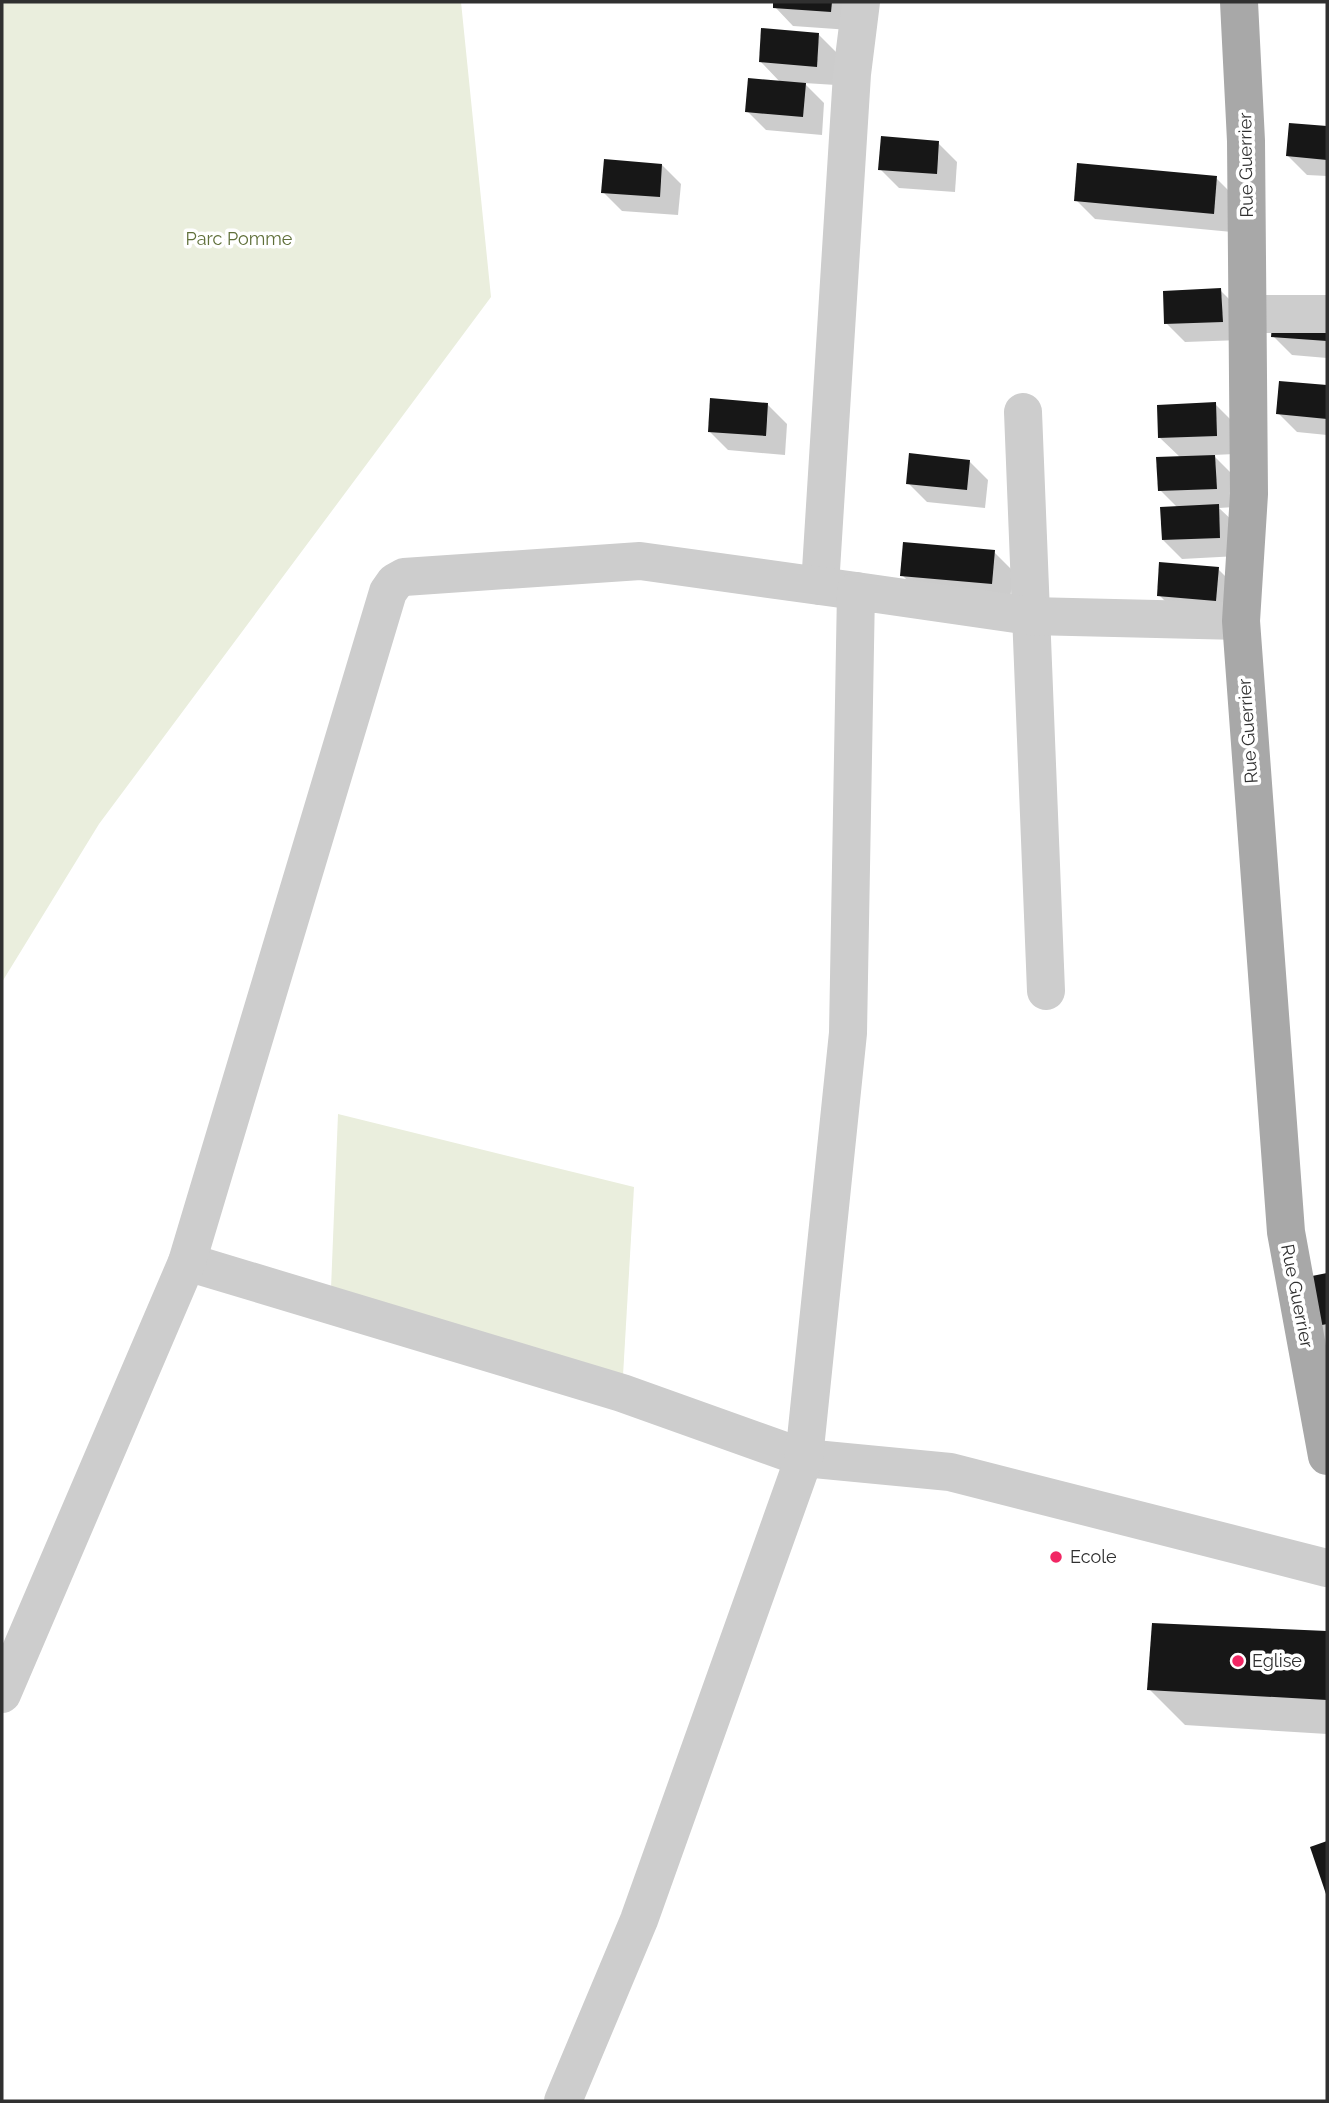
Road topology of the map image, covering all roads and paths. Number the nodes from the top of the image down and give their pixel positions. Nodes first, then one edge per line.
1 (862, 2) edge
2 (1239, 2) edge
3 (1248, 314) junction
4 (1327, 314) edge
5 (1023, 412) dead end
6 (838, 588) junction
7 (1030, 616) junction
8 (1241, 621) junction
9 (1046, 991) dead end
10 (187, 1262) junction
11 (1327, 1456) edge
12 (804, 1458) junction
13 (1327, 1568) edge
14 (2, 1694) edge
15 (563, 2101) edge

1 - 6 street
2 - 3 main road, Rue Guerrier
3 - 4 street
3 - 8 main road, Rue Guerrier
5 - 7 street
6 - 7 street
6 - 10 street
6 - 12 street
7 - 8 street
7 - 9 street
8 - 11 main road, Rue Guerrier
10 - 12 street
10 - 14 street
12 - 13 street
12 - 15 street

